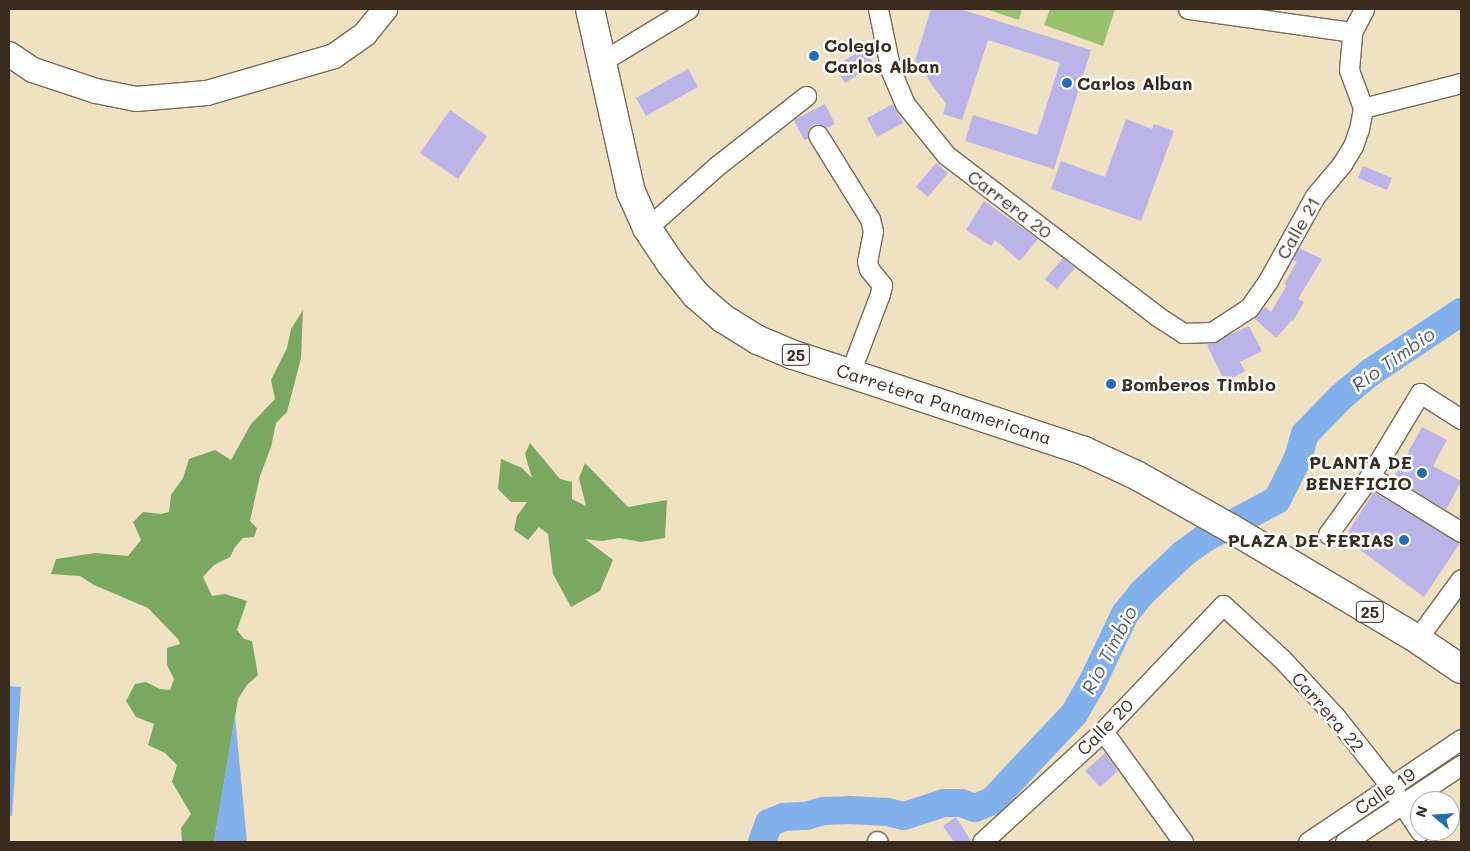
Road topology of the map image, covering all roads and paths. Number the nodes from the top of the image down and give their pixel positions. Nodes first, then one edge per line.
1 (385, 9) edge
2 (590, 9) edge
3 (688, 9) edge
4 (877, 9) edge
5 (1188, 9) edge
6 (1364, 9) edge
7 (1352, 32) junction
8 (9, 54) edge
9 (601, 62) junction
10 (1461, 83) edge
11 (806, 96) dead end
12 (1363, 108) junction
13 (818, 135) dead end
14 (647, 228) junction
15 (1212, 332) joint
16 (850, 373) junction
17 (1461, 419) edge
18 (1370, 476) junction
19 (1461, 532) edge
20 (1328, 534) dead end
21 (1461, 579) edge
22 (1223, 605) joint
23 (1417, 639) junction
24 (1461, 669) edge
25 (1103, 732) junction
26 (1461, 739) edge
27 (1461, 765) edge
28 (1391, 787) junction
29 (1402, 804) junction
30 (1410, 816) edge
31 (982, 842) edge
32 (1183, 842) edge
33 (1308, 842) edge
34 (1344, 842) edge

1 - 8 main road
2 - 9 highway, Carretera Panamericana / 25
3 - 9 street
4 - 15 street, Carrera 20
5 - 7 street
6 - 7 street
7 - 12 street
9 - 14 highway, Carretera Panamericana / 25
10 - 12 street
11 - 14 street
12 - 15 street, Calle 21
13 - 16 street
14 - 16 highway, Carretera Panamericana / 25
16 - 23 highway, Carretera Panamericana / 25
17 - 18 street
18 - 19 street
18 - 20 street
21 - 23 street
22 - 25 street, Calle 20
22 - 28 street, Carrera 22
23 - 24 highway, Carretera Panamericana / 25
25 - 31 street, Calle 20
25 - 32 street
26 - 28 street, Calle 19
27 - 29 street, Calle 19
28 - 29 street, Carrera 22
28 - 33 street, Calle 19
29 - 30 street, Carrera 22
29 - 34 street, Calle 19

